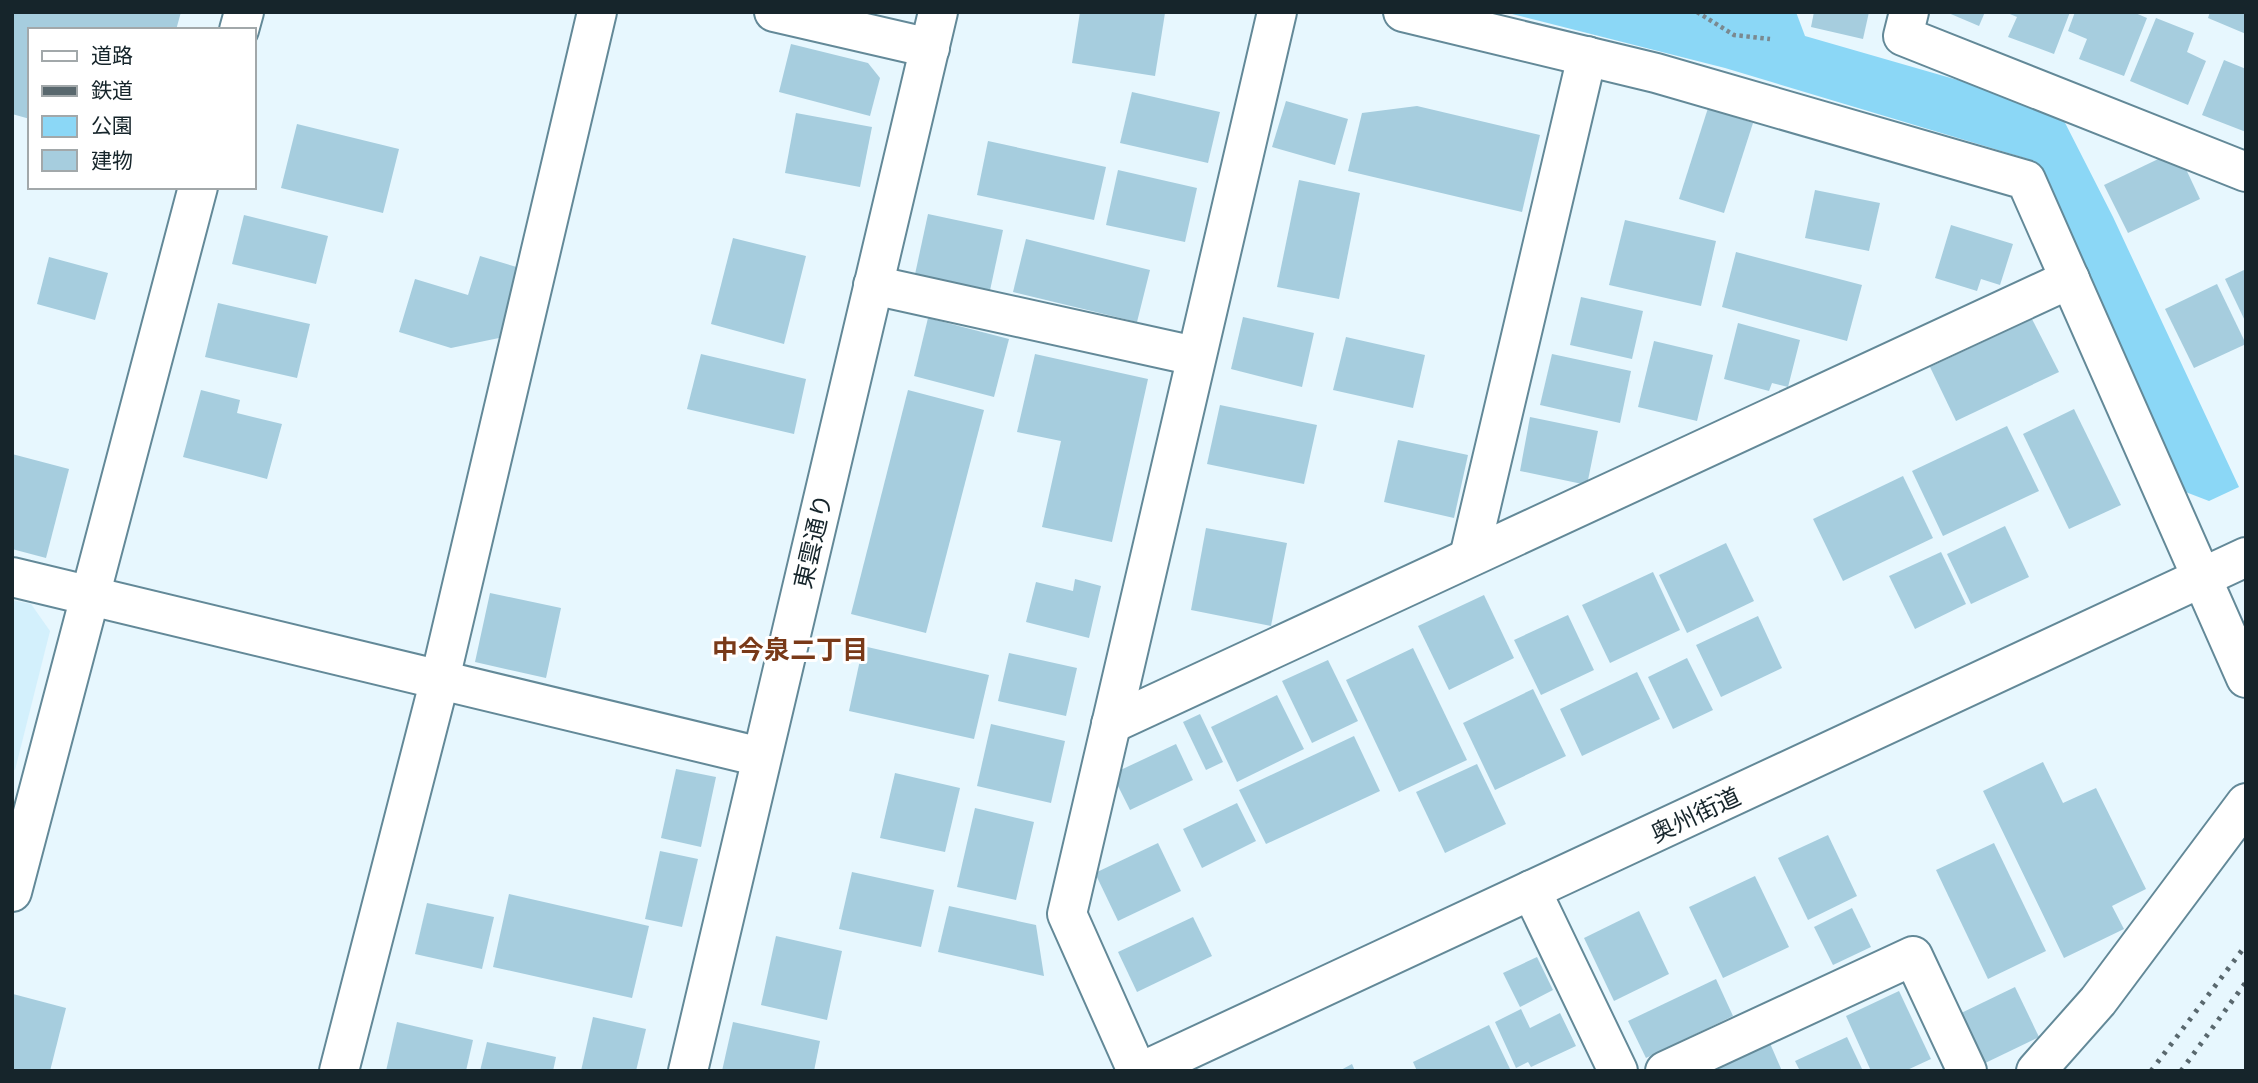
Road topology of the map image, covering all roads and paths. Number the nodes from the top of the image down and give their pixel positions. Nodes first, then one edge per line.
1 (597, 12) edge
2 (774, 12) edge
3 (1277, 12) edge
4 (1403, 12) edge
5 (1697, 12) edge
6 (1909, 12) edge
7 (934, 30) edge
8 (1770, 39) dead end
9 (1587, 56) junction
10 (2246, 172) edge
11 (197, 189) edge
12 (2070, 279) junction
13 (873, 285) junction
14 (1195, 356) junction
15 (1469, 557) junction
16 (2246, 557) edge
17 (12, 577) edge
18 (2202, 577) junction
19 (91, 594) junction
20 (2246, 678) edge
21 (440, 679) junction
22 (1111, 724) junction
23 (761, 757) junction
24 (2246, 803) edge
25 (1531, 890) junction
26 (12, 892) edge
27 (339, 1071) edge
28 (688, 1071) edge
29 (1137, 1071) edge
30 (1143, 1071) edge
31 (1618, 1071) edge
32 (1665, 1071) edge
33 (1967, 1071) edge
34 (2036, 1071) edge

1 - 21 street
2 - 7 street
3 - 14 street
4 - 9 street
5 - 8 path
6 - 10 street
7 - 13 street, 東雲通り
9 - 12 street
9 - 15 street
11 - 19 street
12 - 15 street
12 - 18 street
13 - 14 street
13 - 23 street, 東雲通り
14 - 22 street
15 - 22 street
16 - 18 street, 奥州街道
17 - 19 street
18 - 20 street
18 - 25 street, 奥州街道
19 - 21 street
19 - 26 street
21 - 23 street
21 - 27 street
22 - 29 street
23 - 28 street, 東雲通り
24 - 34 street
25 - 30 street, 奥州街道
25 - 31 street
32 - 33 street

